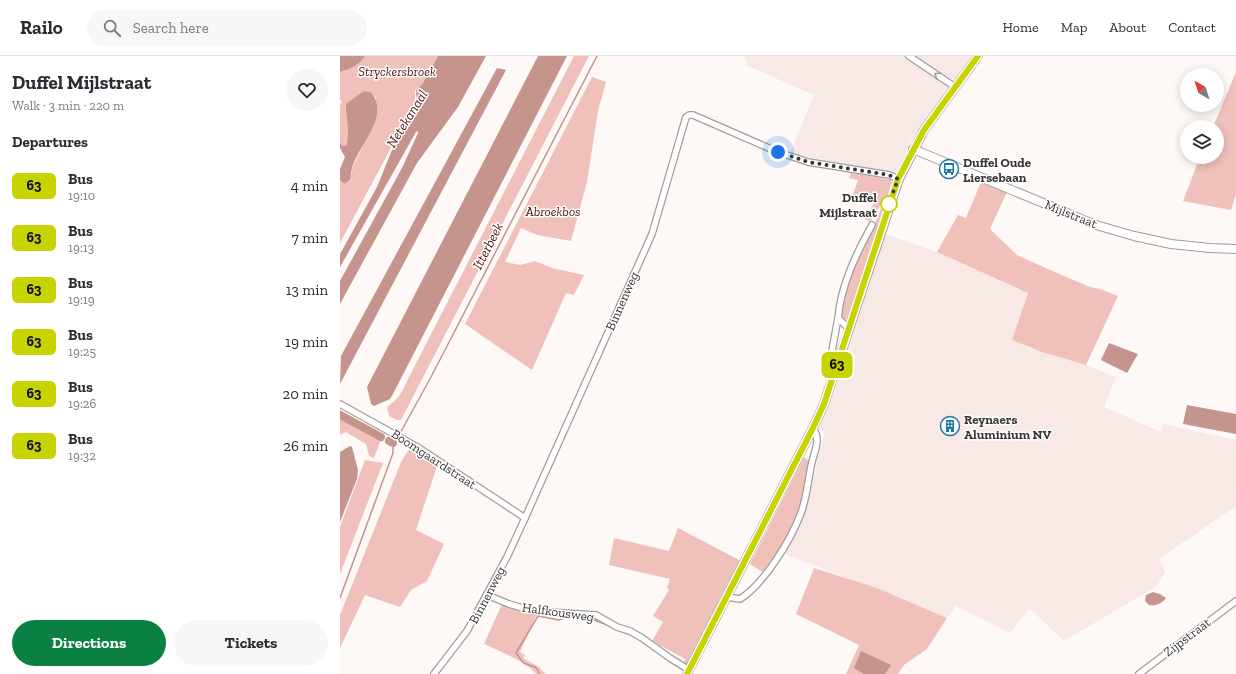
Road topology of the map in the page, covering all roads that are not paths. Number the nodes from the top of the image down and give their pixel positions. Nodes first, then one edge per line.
1 (909, 56) edge
2 (978, 56) edge
3 (954, 87) junction
4 (913, 149) junction
5 (898, 179) junction
6 (872, 226) dead end
7 (1236, 249) edge
8 (838, 318) junction
9 (849, 329) junction
10 (832, 350) dead end
11 (340, 404) edge
12 (813, 428) junction
13 (525, 518) junction
14 (487, 595) junction
15 (727, 597) junction
16 (1236, 601) edge
17 (688, 672) edge
18 (434, 674) edge
19 (1139, 674) edge

3 -> 1 street
2 - 3 main road
3 - 4 main road
4 - 5 main road
4 - 7 main road, Mijlstraat
5 - 9 main road
5 - 13 street, Binnenweg
6 - 8 street
8 - 9 street
8 - 10 street
9 - 12 main road
11 - 13 street, Boomgaardstraat
12 - 15 main road
12 - 15 street
13 - 14 street, Binnenweg
14 - 17 street, Halfkousweg
14 - 18 street, Binnenweg
15 - 17 main road
16 - 19 street, Zijpstraat

